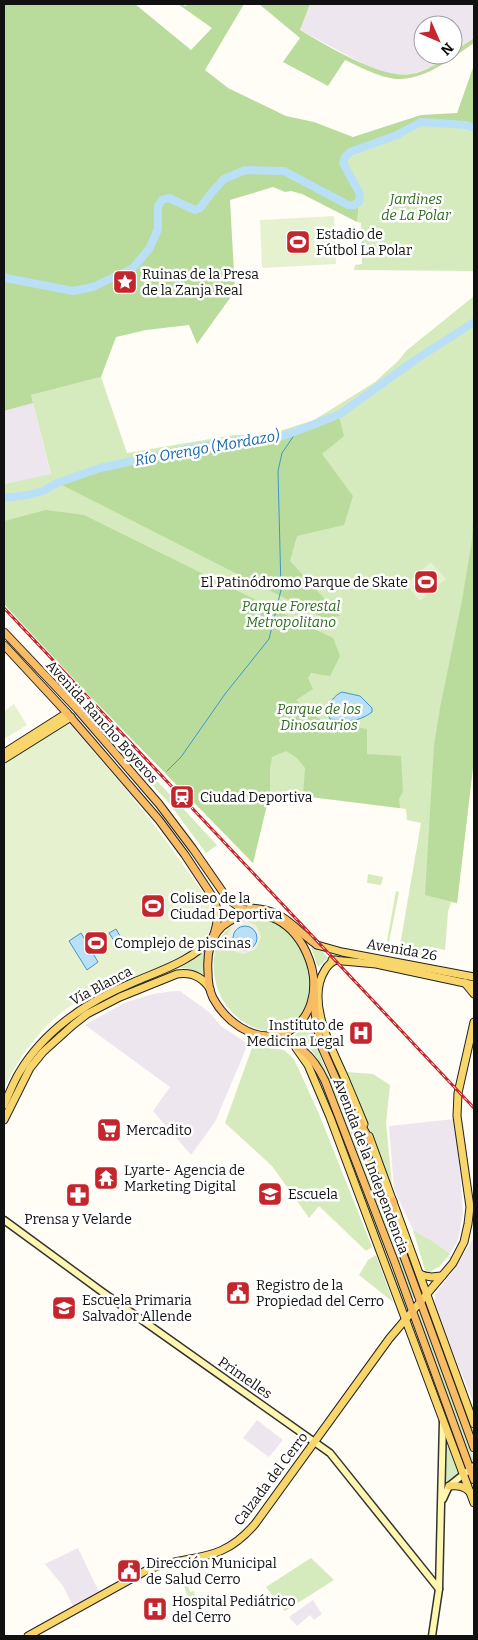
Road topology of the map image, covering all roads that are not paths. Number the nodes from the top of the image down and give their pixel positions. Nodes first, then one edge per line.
1 (4, 632) edge
2 (4, 645) edge
3 (60, 692) junction
4 (70, 716) junction
5 (88, 722) junction
6 (4, 753) edge
7 (4, 759) edge
8 (233, 903) junction
9 (266, 916) junction
10 (290, 930) junction
11 (213, 937) junction
12 (321, 947) junction
13 (474, 970) edge
14 (460, 973) junction
15 (474, 977) edge
16 (317, 983) junction
17 (464, 983) junction
18 (474, 985) edge
19 (210, 990) junction
20 (474, 994) edge
21 (474, 1022) edge
22 (270, 1036) junction
23 (290, 1042) junction
24 (342, 1092) junction
25 (4, 1105) edge
26 (4, 1120) edge
27 (370, 1141) junction
28 (392, 1201) junction
29 (4, 1220) edge
30 (395, 1234) junction
31 (420, 1274) junction
32 (442, 1276) junction
33 (427, 1294) junction
34 (420, 1301) junction
35 (412, 1311) junction
36 (405, 1318) junction
37 (442, 1420) junction
38 (474, 1424) edge
39 (314, 1442) junction
40 (474, 1448) edge
41 (469, 1470) edge
42 (474, 1480) edge
43 (450, 1486) junction
44 (470, 1492) junction
45 (474, 1503) edge
46 (441, 1506) junction
47 (440, 1589) junction
48 (28, 1636) edge
49 (432, 1636) edge

1 - 3 highway, Avenida Rancho Boyeros
2 - 4 highway, Avenida Rancho Boyeros
3 - 4 highway
3 - 5 highway, Avenida Rancho Boyeros
4 - 5 highway
4 - 6 main road
4 - 7 main road
4 - 11 highway, Avenida Rancho Boyeros
5 - 8 highway, Avenida Rancho Boyeros
8 - 9 highway
8 - 12 highway
9 - 10 highway
9 - 11 highway
10 - 12 highway
10 - 16 highway
11 - 19 highway
11 - 25 main road, Vía Blanca
12 - 14 main road, Avenida 26
13 - 14 main road
14 - 15 main road, Avenida 26
16 - 17 main road, Avenida 26
16 - 22 highway
16 - 24 highway
16 - 27 main road
17 - 18 main road, Avenida 26
17 - 20 main road
19 - 22 highway
19 - 26 main road, Vía Blanca
21 - 32 main road, Calzada del Cerro
22 - 23 highway, Avenida de la Independencia
23 - 35 highway, Avenida de la Independencia
23 - 36 main road
24 - 27 highway
24 - 30 highway
27 - 28 main road
28 - 30 highway
28 - 31 main road
29 - 39 main road, Primelles
30 - 34 highway
31 - 32 main road
31 - 33 main road
32 - 33 main road, Calzada del Cerro
33 - 34 main road, Calzada del Cerro
33 - 38 main road
34 - 35 main road, Calzada del Cerro
34 - 40 highway
35 - 36 main road, Calzada del Cerro
35 - 41 highway, Avenida de la Independencia
36 - 37 main road
36 - 39 main road, Calzada del Cerro
37 - 41 main road
37 - 46 main road
39 - 47 main road, Primelles
39 - 48 main road, Calzada del Cerro
41 - 42 highway, Avenida de la Independencia
41 - 43 main road
41 - 44 main road
43 - 44 main road
43 - 46 main road
44 - 45 main road
46 - 47 main road
47 - 49 main road

